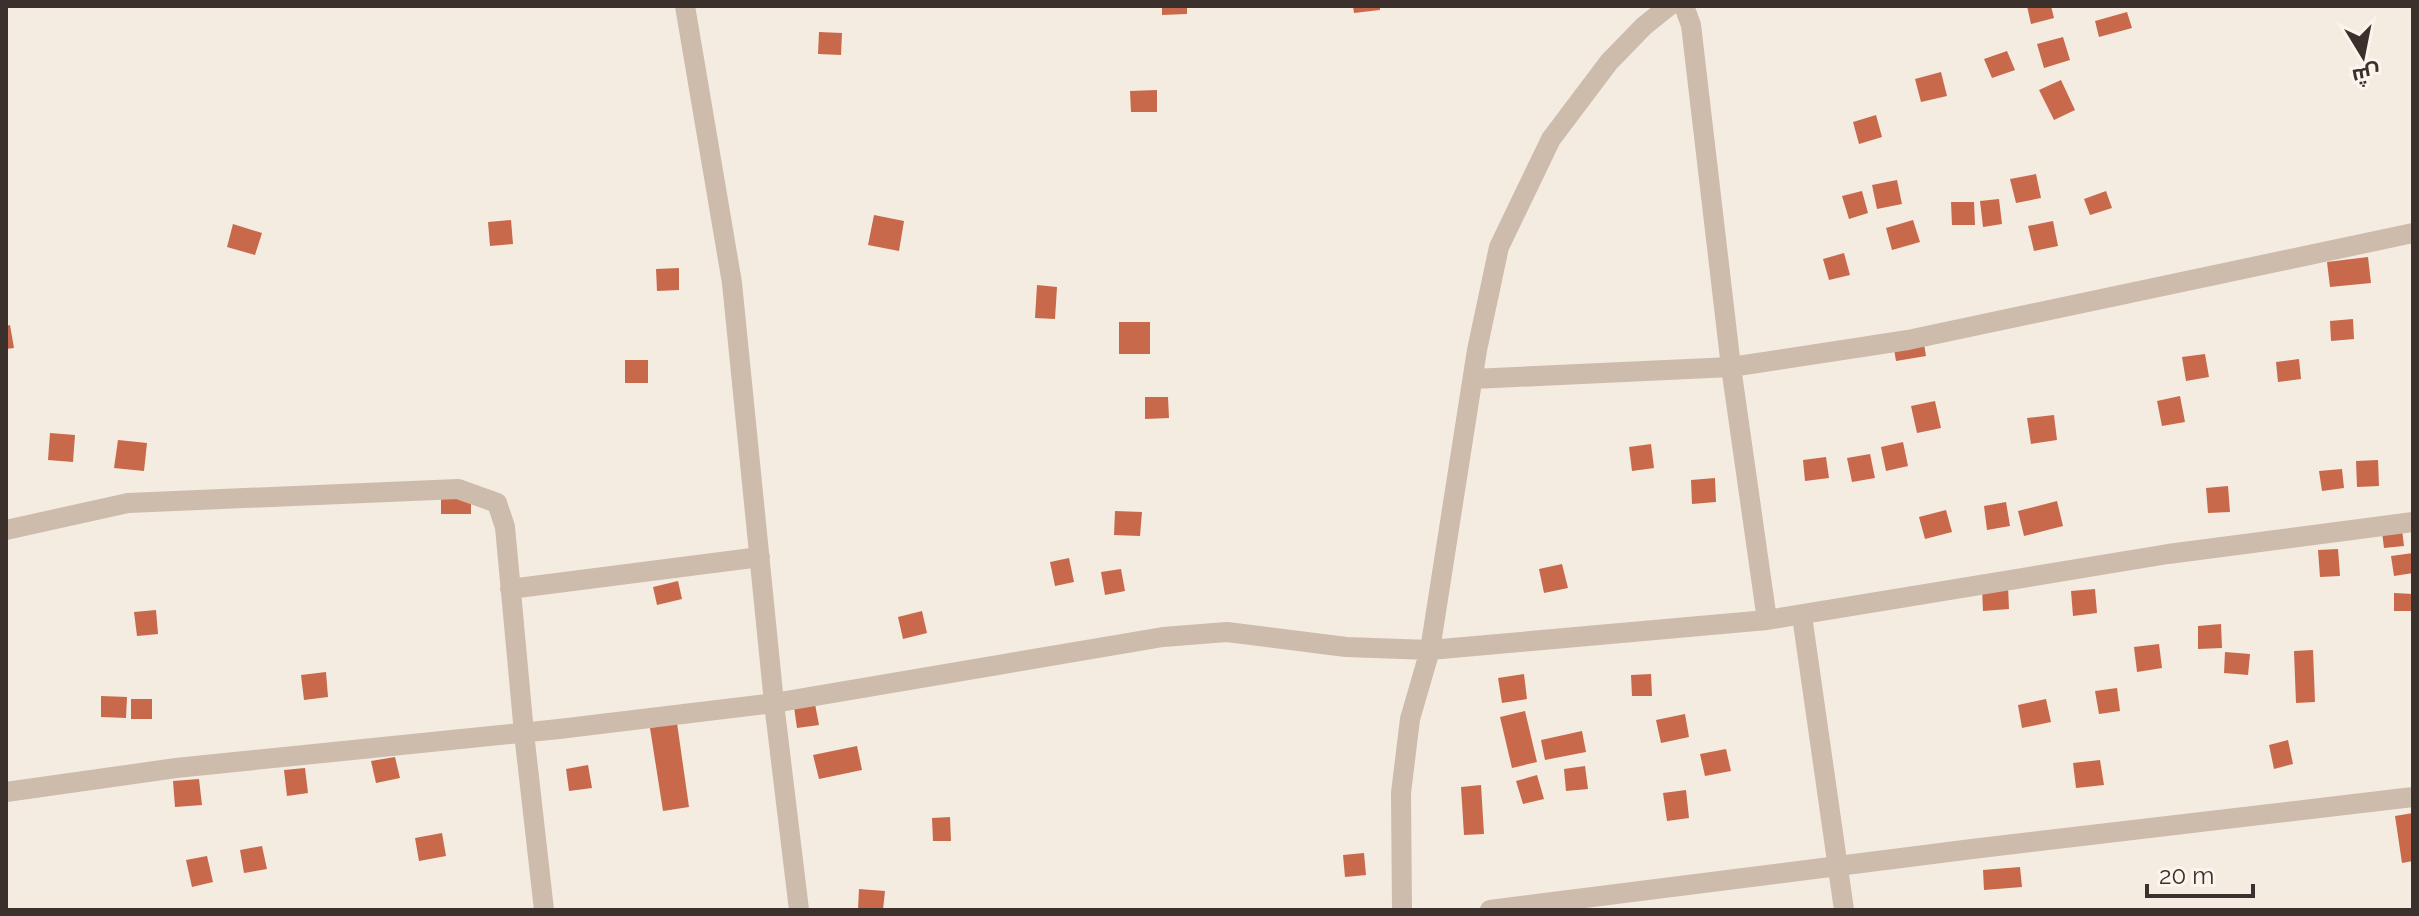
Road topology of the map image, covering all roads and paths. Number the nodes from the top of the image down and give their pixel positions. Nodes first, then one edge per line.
1 (685, 6) edge
2 (1669, 6) edge
3 (1684, 6) edge
4 (2413, 233) edge
5 (1731, 367) junction
6 (1473, 379) junction
7 (2413, 522) edge
8 (6, 530) edge
9 (760, 557) junction
10 (510, 589) junction
11 (1802, 616) junction
12 (1767, 620) junction
13 (1430, 650) junction
14 (774, 703) junction
15 (524, 733) junction
16 (6, 792) edge
17 (2413, 797) edge
18 (1837, 866) junction
19 (544, 910) edge
20 (799, 910) edge
21 (1402, 910) edge
22 (1490, 910) edge
23 (1844, 910) edge

1 - 9 street
2 - 6 street
3 - 5 street
4 - 5 street
5 - 6 street
5 - 12 street
6 - 13 street
7 - 11 street
8 - 10 street
9 - 10 street
9 - 14 street
10 - 15 street
11 - 12 street
11 - 18 street
12 - 13 street
13 - 14 street
13 - 21 street
14 - 15 street
14 - 20 street
15 - 16 street
15 - 19 street
17 - 18 street
18 - 22 street
18 - 23 street

